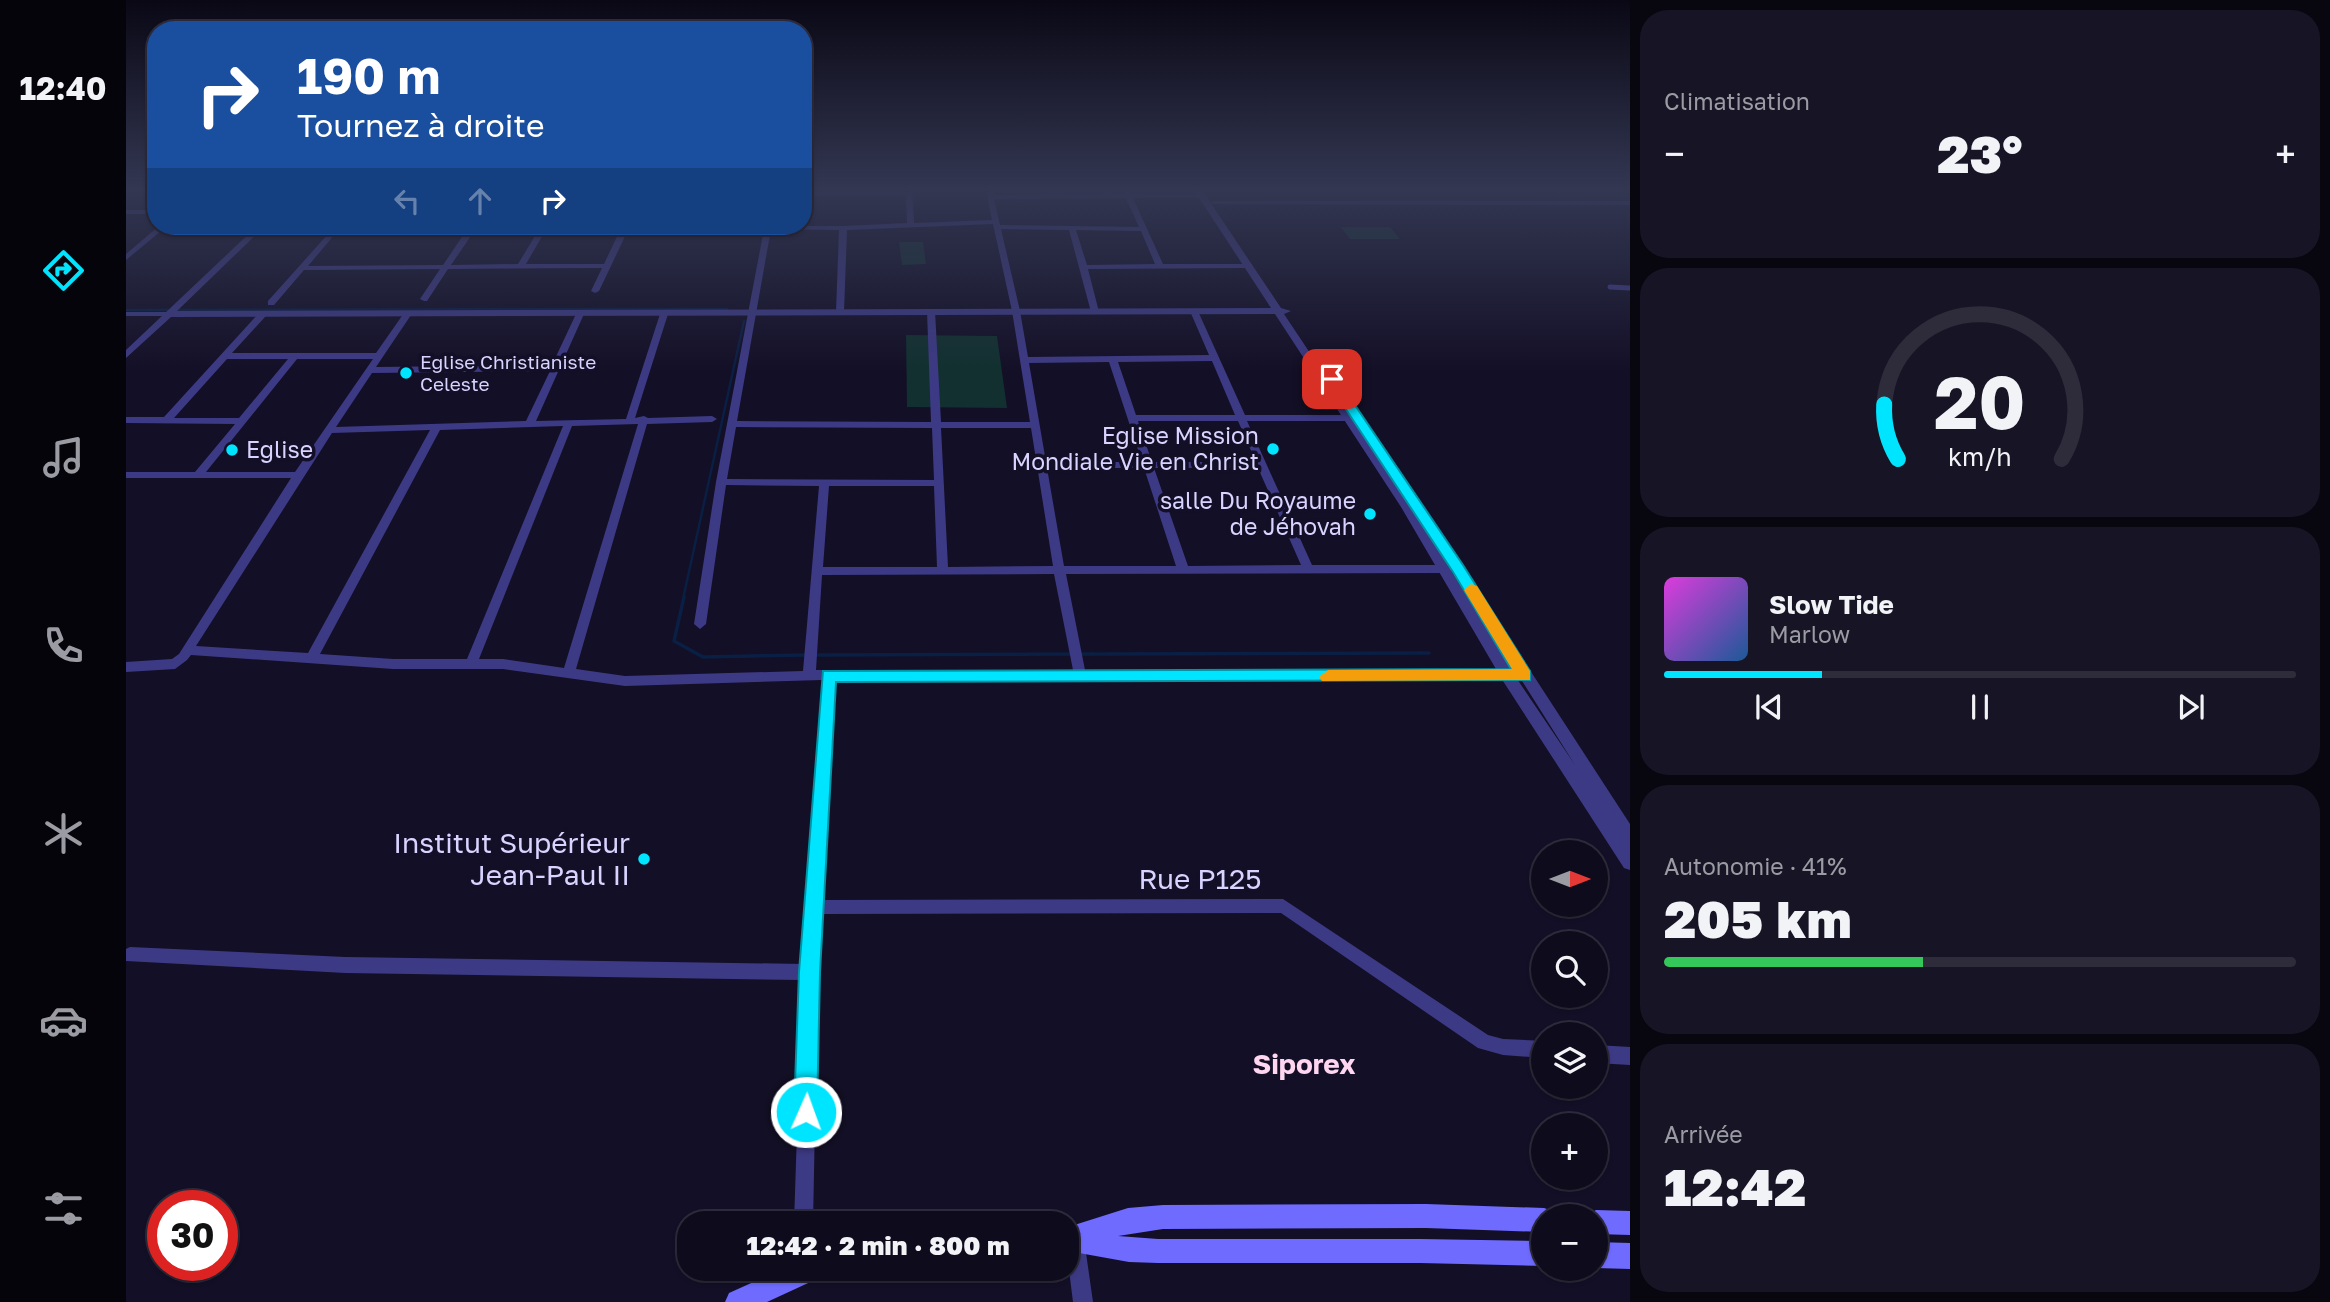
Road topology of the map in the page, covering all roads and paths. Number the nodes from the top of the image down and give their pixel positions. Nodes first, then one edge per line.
1 (235, 251) edge
2 (317, 251) edge
3 (457, 251) edge
4 (530, 251) edge
5 (614, 251) edge
6 (764, 251) edge
7 (842, 251) edge
8 (1002, 251) edge
9 (1079, 251) edge
10 (1153, 251) edge
11 (1240, 251) edge
12 (1242, 251) edge
13 (607, 266) junction
14 (1249, 266) junction
15 (521, 267) junction
16 (1084, 267) junction
17 (1160, 267) junction
18 (302, 268) junction
19 (445, 268) junction
20 (1610, 288) dead end
21 (1630, 288) edge
22 (595, 291) dead end
23 (424, 299) dead end
24 (271, 303) dead end
25 (172, 311) junction
26 (931, 311) junction
27 (1016, 311) junction
28 (1194, 311) junction
29 (1282, 311) junction
30 (840, 312) junction
31 (1095, 312) junction
32 (126, 314) edge
33 (580, 314) junction
34 (664, 314) junction
35 (754, 314) junction
36 (262, 315) junction
37 (407, 315) junction
38 (126, 355) edge
39 (226, 356) junction
40 (379, 356) junction
41 (295, 357) junction
42 (1214, 358) junction
43 (1025, 360) junction
44 (1113, 360) junction
45 (556, 368) junction
46 (370, 370) junction
47 (1133, 418) junction
48 (1241, 418) junction
49 (1348, 418) junction
50 (643, 419) junction
51 (712, 419) dead end
52 (126, 420) edge
53 (630, 420) junction
54 (166, 421) junction
55 (242, 421) junction
56 (569, 422) junction
57 (530, 423) junction
58 (732, 424) junction
59 (1035, 425) junction
60 (936, 427) junction
61 (436, 428) junction
62 (330, 430) junction
63 (1043, 465) junction
64 (1149, 465) junction
65 (1262, 465) junction
66 (126, 475) edge
67 (198, 475) junction
68 (298, 475) junction
69 (721, 482) junction
70 (824, 483) junction
71 (938, 483) junction
72 (1183, 569) junction
73 (1308, 569) junction
74 (1447, 569) junction
75 (943, 570) junction
76 (1059, 570) junction
77 (817, 571) junction
78 (700, 624) dead end
79 (188, 650) junction
80 (312, 659) junction
81 (471, 664) junction
82 (126, 667) edge
83 (569, 673) junction
84 (809, 674) junction
85 (829, 675) junction
86 (1080, 675) junction
87 (1516, 676) junction
88 (1630, 838) edge
89 (1630, 862) edge
90 (814, 907) junction
91 (130, 956) dead end
92 (810, 972) junction
93 (1531, 1049) edge
94 (1608, 1055) edge
95 (1630, 1056) edge
96 (803, 1211) edge
97 (1531, 1220) edge
98 (1608, 1222) edge
99 (1630, 1223) edge
100 (1079, 1236) edge
101 (1079, 1241) edge
102 (1531, 1254) edge
103 (1608, 1255) edge
104 (1630, 1256) edge
105 (781, 1281) edge
106 (1079, 1281) edge
107 (738, 1302) edge
108 (1083, 1302) edge

1 - 25 street
2 - 18 street
3 - 19 street
4 - 15 street
5 - 13 street
6 - 35 street
7 - 30 street
8 - 27 street
9 - 16 street
10 - 17 street
11 - 14 street
12 - 29 street
13 - 15 street
13 - 22 street
14 - 17 street
14 - 29 street
15 - 19 street
16 - 17 street
16 - 31 street
18 - 19 street
18 - 24 street
19 - 23 street
20 - 21 street
25 - 32 street
25 - 36 street
25 - 38 street
26 - 27 street
26 - 30 street
26 - 60 street
27 - 31 street
27 - 43 street
28 - 29 street
28 - 31 street
28 - 42 street
29 - 49 street
29 - 87 street
30 - 35 street
33 - 34 street
33 - 37 street
33 - 45 street
34 - 35 street
34 - 53 street
35 - 58 street
36 - 37 street
36 - 39 street
37 - 40 street
39 - 41 street
39 - 54 street
40 - 41 street
40 - 46 street
41 - 55 street
42 - 44 street
42 - 48 street
43 - 44 street
43 - 59 street
44 - 47 street
45 - 46 street
45 - 57 street
46 - 62 street
47 - 48 street
47 - 64 street
48 - 49 street
48 - 65 street
49 - 74 street
50 - 51 street
50 - 53 street
50 - 83 street
52 - 54 street
53 - 56 street
54 - 55 street
55 - 67 street
56 - 57 street
56 - 81 street
57 - 61 street
58 - 60 street
58 - 69 street
59 - 60 street
59 - 63 street
60 - 71 street
61 - 62 street
61 - 80 street
62 - 68 street
63 - 64 street
63 - 76 street
64 - 65 street
64 - 72 street
65 - 73 street
66 - 67 street
67 - 68 street
68 - 79 street
69 - 70 street
69 - 78 street
70 - 71 street
70 - 77 street
71 - 75 street
72 - 73 street
72 - 76 street
73 - 74 street
74 - 87 street
75 - 76 street
75 - 77 street
76 - 86 street
77 - 84 street
79 - 80 street
79 - 82 street
80 - 81 street
81 - 83 street
83 - 84 street
84 - 85 street
85 - 86 street
85 - 90 street
86 - 87 street
87 - 88 street
87 - 89 street
90 - 92 street
90 - 93 street, Rue P125
91 - 92 street
92 - 96 street
94 - 95 street
97 - 100 main road
98 - 99 main road
101 - 102 main road
103 - 104 main road
105 - 107 main road
106 - 108 street

